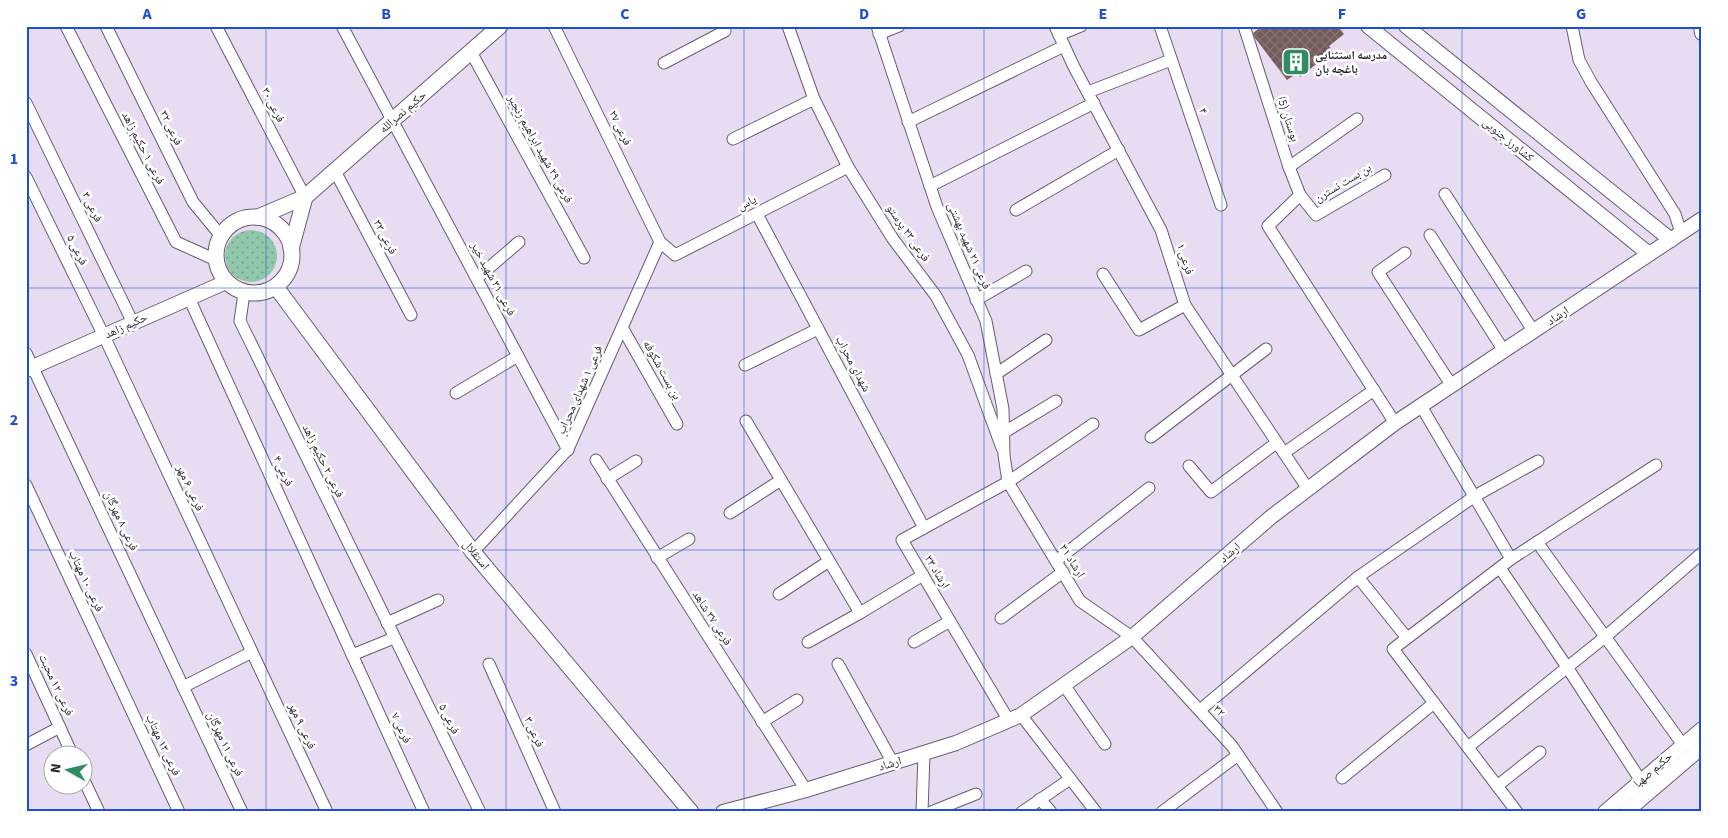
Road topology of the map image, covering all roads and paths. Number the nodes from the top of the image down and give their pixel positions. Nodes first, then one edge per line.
1 (66, 26) edge
2 (106, 26) edge
3 (216, 26) edge
4 (342, 26) edge
5 (500, 26) edge
6 (723, 26) edge
7 (788, 26) edge
8 (898, 26) edge
9 (1081, 26) edge
10 (1160, 26) edge
11 (1244, 26) edge
12 (1368, 26) edge
13 (1406, 26) edge
14 (1572, 26) edge
15 (1700, 26) edge
16 (555, 27) edge
17 (878, 30) edge
18 (1057, 31) edge
19 (1702, 34) edge
20 (1064, 46) junction
21 (471, 52) junction
22 (1171, 60) junction
23 (664, 63) dead end
24 (814, 98) junction
25 (1091, 98) junction
26 (26, 103) edge
27 (1357, 119) dead end
28 (392, 121) junction
29 (908, 122) junction
30 (733, 139) dead end
31 (1119, 150) junction
32 (1289, 167) junction
33 (848, 168) junction
34 (335, 171) junction
35 (1385, 175) dead end
36 (26, 177) edge
37 (930, 186) junction
38 (1445, 194) dead end
39 (1300, 195) junction
40 (305, 197) junction
41 (1221, 206) dead end
42 (1016, 210) dead end
43 (757, 214) junction
44 (1316, 215) joint
45 (258, 217) junction
46 (1702, 219) edge
47 (1430, 235) dead end
48 (221, 236) junction
49 (1676, 237) junction
50 (519, 242) dead end
51 (660, 242) junction
52 (291, 249) junction
53 (1405, 253) dead end
54 (1649, 254) junction
55 (584, 258) dead end
56 (216, 260) junction
57 (1026, 271) dead end
58 (1103, 274) dead end
59 (477, 278) junction
60 (226, 282) junction
61 (276, 287) junction
62 (244, 293) junction
63 (189, 298) junction
64 (976, 300) junction
65 (1185, 305) junction
66 (411, 315) dead end
67 (133, 323) junction
68 (623, 329) junction
69 (818, 329) junction
70 (1534, 332) junction
71 (104, 336) junction
72 (1046, 340) dead end
73 (1266, 349) dead end
74 (1504, 351) junction
75 (26, 353) edge
76 (518, 356) junction
77 (745, 365) dead end
78 (30, 368) edge
79 (996, 374) junction
80 (1231, 375) junction
81 (1452, 386) junction
82 (1374, 390) junction
83 (456, 393) dead end
84 (1056, 401) dead end
85 (1421, 406) junction
86 (746, 421) dead end
87 (1395, 423) junction
88 (677, 424) dead end
89 (1093, 424) dead end
90 (1000, 435) junction
91 (1151, 437) dead end
92 (1276, 443) junction
93 (568, 450) junction
94 (1284, 453) junction
95 (596, 460) dead end
96 (636, 461) dead end
97 (1538, 462) dead end
98 (1656, 465) dead end
99 (1189, 466) dead end
100 (607, 479) junction
101 (781, 480) junction
102 (1008, 482) junction
103 (26, 485) edge
104 (1149, 488) dead end
105 (1308, 489) junction
106 (1475, 496) junction
107 (730, 513) dead end
108 (924, 528) junction
109 (689, 539) dead end
110 (1537, 542) junction
111 (474, 552) junction
112 (1702, 553) edge
113 (657, 558) junction
114 (1511, 559) junction
115 (829, 561) junction
116 (1056, 561) junction
117 (1500, 568) junction
118 (1063, 572) junction
119 (923, 575) junction
120 (1358, 577) junction
121 (779, 594) dead end
122 (438, 600) dead end
123 (860, 613) junction
124 (1001, 618) dead end
125 (950, 621) junction
126 (387, 624) junction
127 (1132, 637) junction
128 (1605, 637) junction
129 (394, 638) junction
130 (1407, 638) junction
131 (808, 642) dead end
132 (914, 642) dead end
133 (252, 652) junction
134 (26, 654) edge
135 (352, 655) junction
136 (489, 664) dead end
137 (838, 664) dead end
138 (1567, 667) junction
139 (1064, 685) junction
140 (183, 688) junction
141 (122, 689) joint
142 (796, 700) dead end
143 (1434, 703) junction
144 (1200, 710) junction
145 (1015, 718) junction
146 (762, 722) junction
147 (60, 727) junction
148 (1702, 729) edge
149 (1105, 744) dead end
150 (26, 745) edge
151 (69, 746) edge
152 (1468, 747) junction
153 (1702, 747) edge
154 (1687, 751) junction
155 (1540, 752) dead end
156 (924, 754) junction
157 (1238, 755) junction
158 (893, 763) junction
159 (1342, 778) dead end
160 (1070, 779) junction
161 (1641, 781) junction
162 (1497, 786) junction
163 (806, 790) junction
164 (976, 794) dead end
165 (91, 796) edge
166 (1040, 799) junction
167 (99, 812) edge
168 (179, 812) edge
169 (242, 812) edge
170 (327, 812) edge
171 (424, 812) edge
172 (480, 812) edge
173 (555, 812) edge
174 (691, 812) edge
175 (723, 812) edge
176 (922, 812) edge
177 (931, 812) edge
178 (1022, 812) edge
179 (1051, 812) edge
180 (1096, 812) edge
181 (1162, 812) edge
182 (1277, 812) edge
183 (1517, 812) edge
184 (1605, 812) edge
185 (1626, 812) edge

1 - 56 street, فرعی ۱ حکیم زاهد
2 - 48 street, فرعی ۳۲
3 - 40 street, فرعی ۳۰
4 - 28 street, فرعی ۳۱ شهید خیر
5 - 21 main road, حکیم نصرالله
6 - 23 street
7 - 24 street, فرعی ۲۳ پرستو
8 - 17 street
9 - 18 street
10 - 22 street, ۴
11 - 32 street, بوستان (5)
12 - 54 street, کشاورز جنوبی
13 - 49 street, کشاورز جنوبی
14 - 49 street
15 - 19 street
16 - 51 street, فرعی ۲۷
17 - 29 street, فرعی ۲۱ شهید بهشتی
18 - 20 street, فرعی ۱
20 - 25 street, فرعی ۱
20 - 29 street
21 - 28 main road, حکیم نصرالله
21 - 55 street, فرعی ۲۹ شهید ابراهیم رنجبر
22 - 25 street
22 - 41 street, ۴
24 - 30 street
24 - 33 street, فرعی ۲۳ پرستو
25 - 31 street, فرعی ۱
25 - 37 street
26 - 67 street, فرعی ۳
27 - 32 street
28 - 34 main road, حکیم نصرالله
28 - 59 street, فرعی ۳۱ شهید خیر
29 - 37 street, فرعی ۲۱ شهید بهشتی
31 - 42 street
31 - 65 street, فرعی ۱
32 - 39 street, بوستان (5)
33 - 43 street, یاس
33 - 90 street, فرعی ۲۳ پرستو
34 - 40 main road, حکیم نصرالله
34 - 66 street, فرعی ۳۳
35 - 44 street, بن بست نسترن
36 - 71 street, فرعی ۵
37 - 64 street, فرعی ۲۱ شهید بهشتی
38 - 70 street
39 - 44 street, بوستان (5)
39 - 82 street
40 - 45 main road, حکیم نصرالله
40 - 52 main road
43 - 51 street, یاس
43 - 69 street, شهدای محراب
45 - 48 main road
45 - 52 main road
46 - 49 street, ارشاد
47 - 74 street
48 - 56 main road
49 - 54 street, ارشاد
50 - 59 street
51 - 68 street, فرعی ۱ شهدای محراب
52 - 61 main road
53 - 81 street
54 - 70 street, ارشاد
56 - 60 main road
57 - 64 street
58 - 65 street
59 - 76 street, فرعی ۳۱ شهید خیر
60 - 62 main road
60 - 63 street, حکیم زاهد
61 - 62 main road
61 - 111 main road, استقلال
62 - 126 street, فرعی ۲ حکیم زاهد
63 - 67 street, حکیم زاهد
63 - 135 street, فرعی ۴
64 - 79 street, فرعی ۲۱ شهید بهشتی
65 - 80 street, فرعی ۱
67 - 71 street, حکیم زاهد
68 - 88 street, بن بست شکوفه
68 - 93 street, فرعی ۱ شهدای محراب
69 - 77 street
69 - 108 street, شهدای محراب
70 - 74 street, ارشاد
71 - 78 street, حکیم زاهد
71 - 133 street, فرعی ۶ مهر
72 - 79 street
73 - 80 street
74 - 81 street, ارشاد
75 - 78 street, فرعی ۸ مهرگان
76 - 83 street
76 - 93 street, فرعی ۳۱ شهید خیر
78 - 140 street, فرعی ۸ مهرگان
79 - 90 street, فرعی ۲۱ شهید بهشتی
80 - 91 street
80 - 92 street, فرعی ۱
81 - 85 street, ارشاد
82 - 87 street
82 - 94 street
84 - 90 street
85 - 87 street, ارشاد
85 - 106 street
86 - 101 street
87 - 105 street, ارشاد
89 - 102 street, ارشاد ۳۳
90 - 102 street, فرعی ۲۱ شهید بهشتی
92 - 94 street, فرعی ۱
92 - 99 street
93 - 111 street, فرعی ۱ شهدای محراب
94 - 105 street, فرعی ۱
95 - 100 street, فرعی ۳۷ شاهد
96 - 100 street
97 - 106 street
98 - 110 street
100 - 113 street, فرعی ۳۷ شاهد
101 - 107 street
101 - 115 street
102 - 108 street, ارشاد ۳۳
102 - 116 street, ارشاد ۳۱
103 - 141 street, فرعی ۱۰ مهتاب
104 - 116 street
105 - 127 street, ارشاد
106 - 114 street
106 - 120 street
108 - 119 street, ارشاد ۳۳
109 - 113 street
110 - 114 street
110 - 128 street
111 - 174 main road, استقلال
112 - 128 street
113 - 146 street, فرعی ۳۷ شاهد
114 - 117 street
115 - 121 street
115 - 123 street
116 - 118 street, ارشاد ۳۱
117 - 130 street
117 - 138 street
118 - 124 street
118 - 127 street, ارشاد ۳۱
119 - 123 street
119 - 125 street, ارشاد ۳۳
120 - 130 street
120 - 144 street
122 - 126 street
123 - 131 street
125 - 132 street
125 - 145 street, ارشاد ۳۳
126 - 129 street, فرعی ۲ حکیم زاهد
127 - 139 street, ارشاد
127 - 144 street, ۳۲
128 - 138 street
128 - 154 street
129 - 135 street
129 - 172 street, فرعی ۵
130 - 143 street
133 - 140 street
133 - 170 street, فرعی ۹ مهر
134 - 147 street, فرعی ۱۲ محبت
135 - 171 street, فرعی ۷
136 - 173 street, فرعی ۳
137 - 158 street
138 - 152 street
138 - 161 street
139 - 145 street, ارشاد
139 - 149 street
140 - 169 street, فرعی ۱۱ مهرگان
141 - 168 street, فرعی ۱۳ مهتاب
142 - 146 street
143 - 152 street
143 - 159 street
144 - 157 street, ۳۲
145 - 156 street, ارشاد
145 - 160 street, ارشاد ۳۳
146 - 163 street, فرعی ۳۷ شاهد
147 - 150 street
147 - 151 street, فرعی ۱۲ محبت
148 - 154 street, حکیم صهبا
152 - 162 street
153 - 154 street, حکیم صهبا
154 - 161 street, حکیم صهبا
154 - 185 street, حکیم صهبا
155 - 162 street
156 - 158 street, ارشاد
156 - 176 street
157 - 181 street
157 - 182 street, ۳۲
158 - 163 street, ارشاد
160 - 166 street
160 - 180 street, ارشاد ۳۳
161 - 184 street, حکیم صهبا
162 - 183 street
163 - 175 street, ارشاد
164 - 177 street
165 - 167 street
166 - 178 street
166 - 179 street

